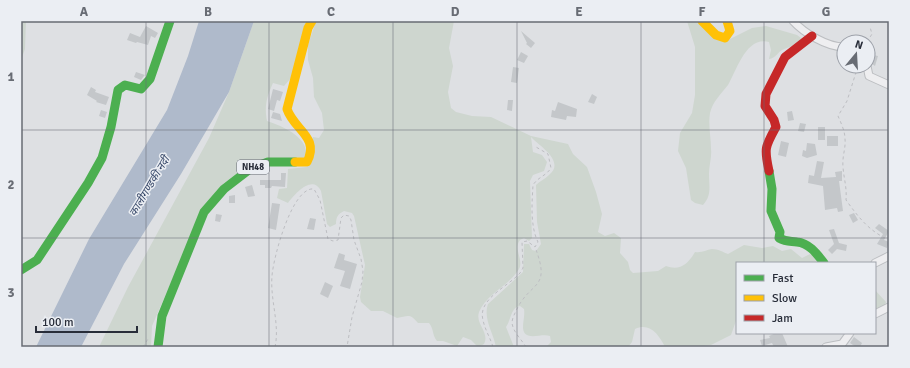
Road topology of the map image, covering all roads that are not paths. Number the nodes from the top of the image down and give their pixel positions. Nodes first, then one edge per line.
1 (170, 21) edge
2 (312, 21) edge
3 (702, 21) edge
4 (727, 21) edge
5 (793, 21) edge
6 (812, 36) junction
7 (836, 46) edge
8 (869, 74) edge
9 (889, 85) edge
10 (889, 256) edge
11 (823, 262) edge
12 (876, 262) edge
13 (21, 270) edge
14 (889, 307) edge
15 (876, 314) edge
16 (849, 334) edge
17 (158, 347) edge
18 (826, 347) edge

1 - 13 main road
2 - 17 main road, NH48
3 - 4 main road
5 - 6 street
6 - 7 street
6 - 11 main road
8 - 9 street
10 - 12 street
14 - 15 street
16 - 18 street

